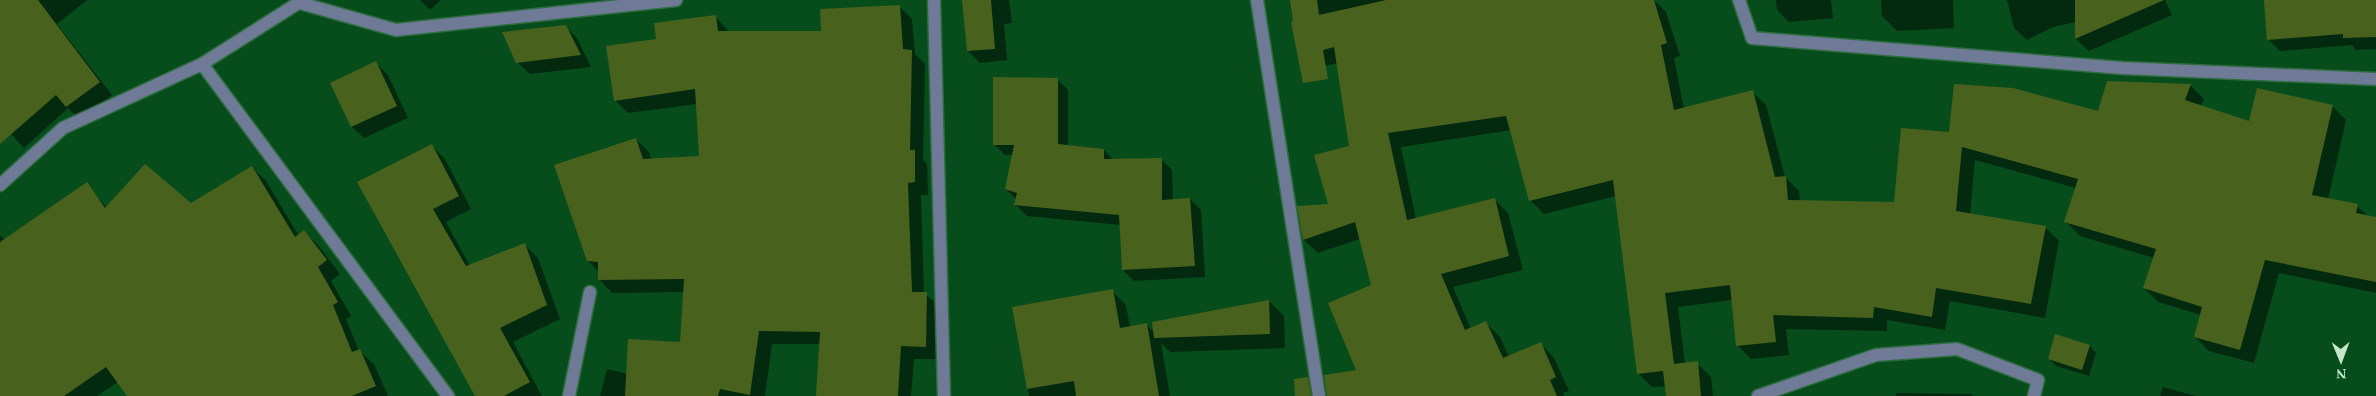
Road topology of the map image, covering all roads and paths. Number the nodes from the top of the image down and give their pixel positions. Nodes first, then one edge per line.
1 (676, 0) edge
2 (934, 0) edge
3 (1257, 0) edge
4 (1739, 0) edge
5 (301, 2) edge
6 (202, 64) junction
7 (2376, 79) edge
8 (0, 185) edge
9 (590, 292) dead end
10 (448, 396) edge
11 (569, 396) edge
12 (944, 396) edge
13 (1320, 396) edge
14 (1758, 396) edge
15 (2034, 396) edge

1 - 5 street
2 - 12 street
3 - 13 street
4 - 7 street
5 - 6 street
6 - 8 street
6 - 10 street
9 - 11 street
14 - 15 street

